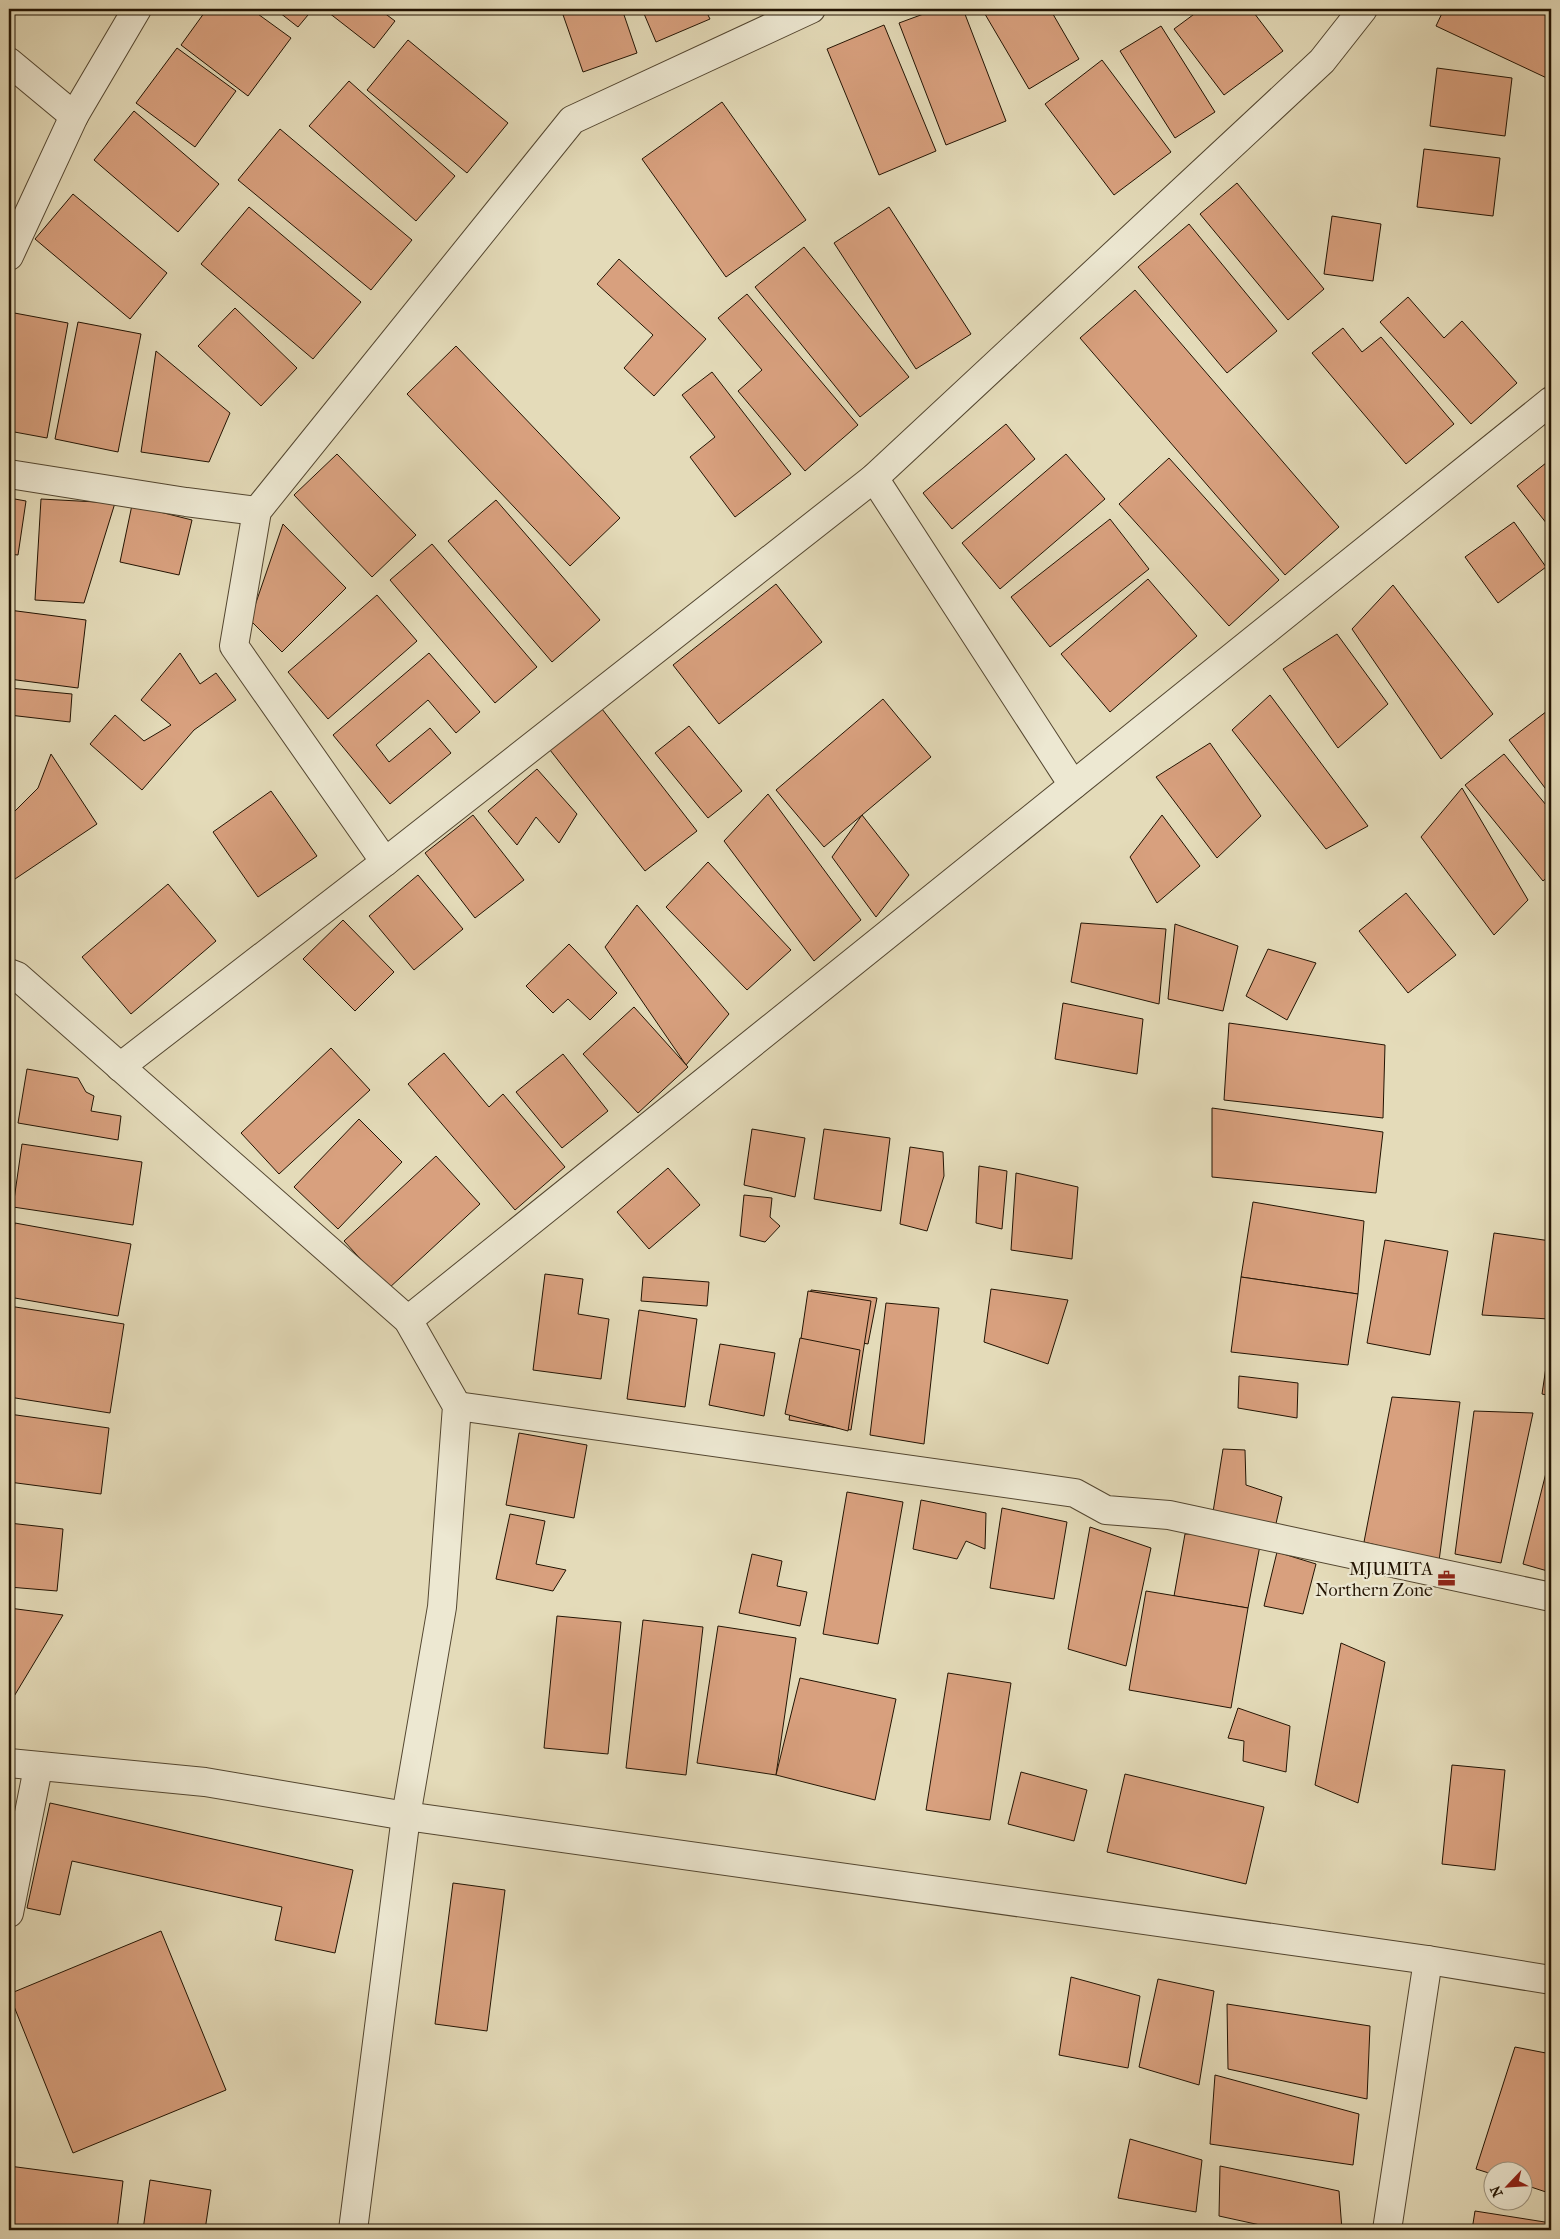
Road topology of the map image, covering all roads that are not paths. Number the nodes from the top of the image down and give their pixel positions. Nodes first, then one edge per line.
1 (137, 9) edge
2 (811, 9) edge
3 (1363, 9) edge
4 (9, 62) edge
5 (74, 116) junction
6 (9, 256) edge
7 (1551, 401) edge
8 (9, 474) edge
9 (874, 478) junction
10 (257, 511) junction
11 (1073, 784) junction
12 (385, 862) junction
13 (9, 973) edge
14 (120, 1067) junction
15 (408, 1320) junction
16 (457, 1406) junction
17 (1551, 1597) edge
18 (9, 1763) edge
19 (38, 1768) junction
20 (406, 1816) junction
21 (9, 1914) edge
22 (1428, 1960) junction
23 (1551, 1980) edge
24 (353, 2230) edge
25 (1387, 2230) edge

1 - 5 street
2 - 10 street
3 - 9 street
4 - 5 street
5 - 6 street
7 - 11 street
8 - 10 street
9 - 11 street
9 - 12 street
10 - 12 street
11 - 15 street
12 - 14 street
13 - 14 street
14 - 15 street
15 - 16 street
16 - 17 street
16 - 20 street
18 - 19 street
19 - 20 street
19 - 21 street
20 - 22 street
20 - 24 street
22 - 23 street
22 - 25 street

